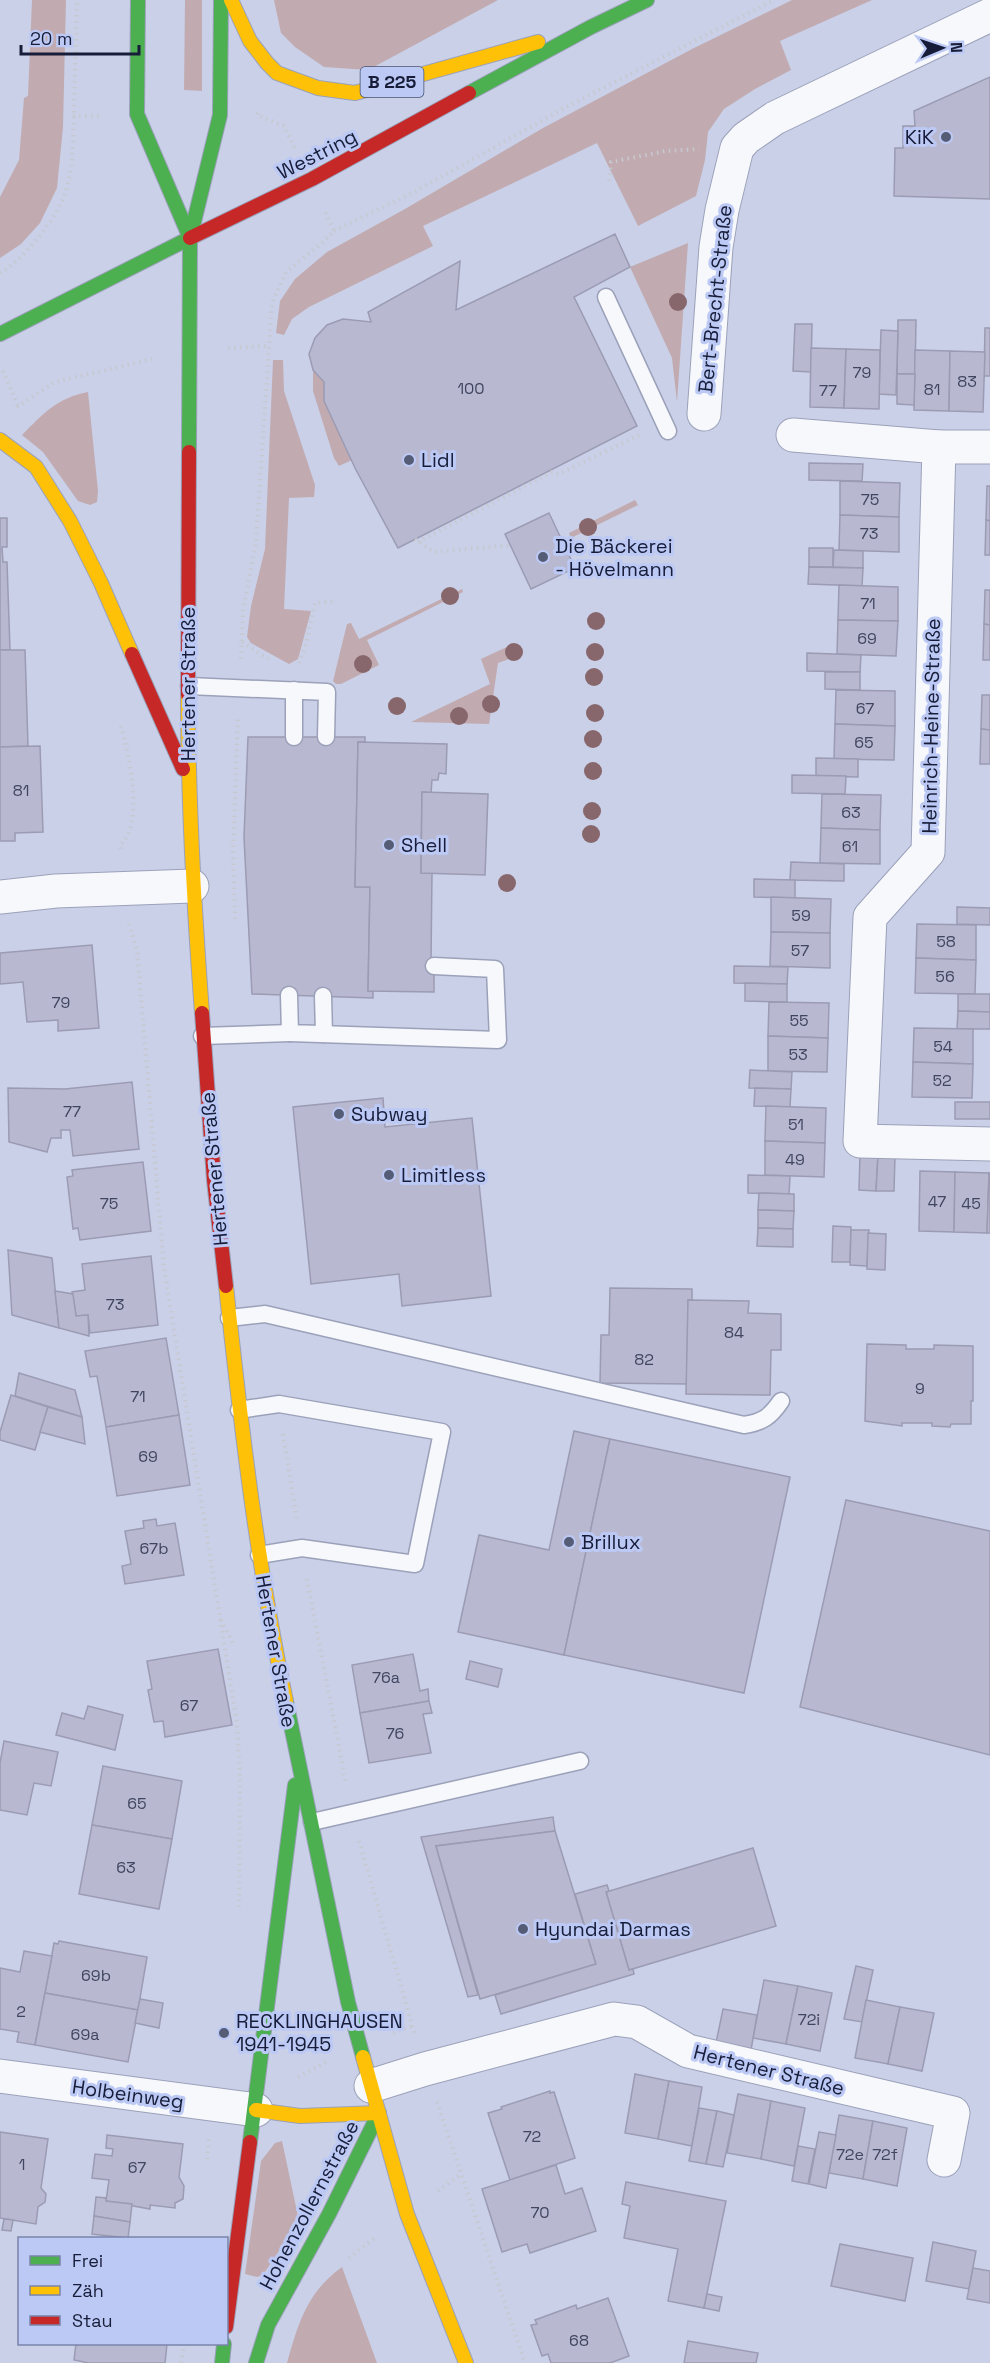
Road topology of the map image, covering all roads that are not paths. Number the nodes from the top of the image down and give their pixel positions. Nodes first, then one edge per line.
1 (138, 0) edge
2 (221, 0) edge
3 (231, 0) edge
4 (647, 0) edge
5 (990, 15) edge
6 (591, 27) junction
7 (190, 238) junction
8 (606, 297) dead end
9 (0, 334) edge
10 (704, 414) dead end
11 (668, 431) dead end
12 (793, 435) dead end
13 (0, 440) edge
14 (939, 447) junction
15 (990, 447) edge
16 (189, 686) junction
17 (294, 690) junction
18 (294, 737) dead end
19 (326, 737) dead end
20 (188, 780) junction
21 (192, 886) junction
22 (0, 897) edge
23 (434, 966) dead end
24 (290, 995) dead end
25 (323, 996) dead end
26 (290, 1033) junction
27 (324, 1034) junction
28 (202, 1036) junction
29 (990, 1144) edge
30 (229, 1318) junction
31 (781, 1401) dead end
32 (239, 1410) junction
33 (259, 1555) junction
34 (580, 1761) dead end
35 (298, 1766) junction
36 (312, 1822) junction
37 (0, 2076) edge
38 (375, 2099) junction
39 (256, 2110) junction
40 (944, 2160) dead end
41 (228, 2313) edge
42 (225, 2345) edge
43 (222, 2363) edge
44 (256, 2363) edge
45 (466, 2363) edge

1 - 7 main road, Hertener Straße
2 - 7 main road, Hertener Straße
3 - 6 main road, B 225
4 - 6 main road, Westring / B 225
5 - 10 street, Bert-Brecht-Straße
6 - 7 main road, Westring
7 - 9 main road, Westring
7 - 16 main road, Hertener Straße
8 - 11 lane
12 - 14 street
13 - 20 main road
14 - 15 street
14 - 29 street, Heinrich-Heine-Straße
16 - 17 lane
16 - 20 main road, Hertener Straße
17 - 18 lane
17 - 19 lane
20 - 21 main road, Hertener Straße
21 - 22 street
21 - 28 main road, Hertener Straße
23 - 27 lane
24 - 26 lane
25 - 27 lane
26 - 27 lane
26 - 28 lane
28 - 30 main road, Hertener Straße
30 - 31 lane
30 - 32 main road, Hertener Straße
32 - 33 main road, Hertener Straße
32 - 33 lane
33 - 35 main road, Hertener Straße
34 - 36 lane
35 - 36 main road, Hertener Straße
35 - 39 main road, Hohenzollernstraße
36 - 38 main road, Hertener Straße
37 - 39 street, Holbeinweg
38 - 39 main road, Hohenzollernstraße
38 - 40 street, Hertener Straße
38 - 44 main road, Hohenzollernstraße
38 - 45 main road, Hertener Straße
39 - 41 main road, Hohenzollernstraße
42 - 43 main road

